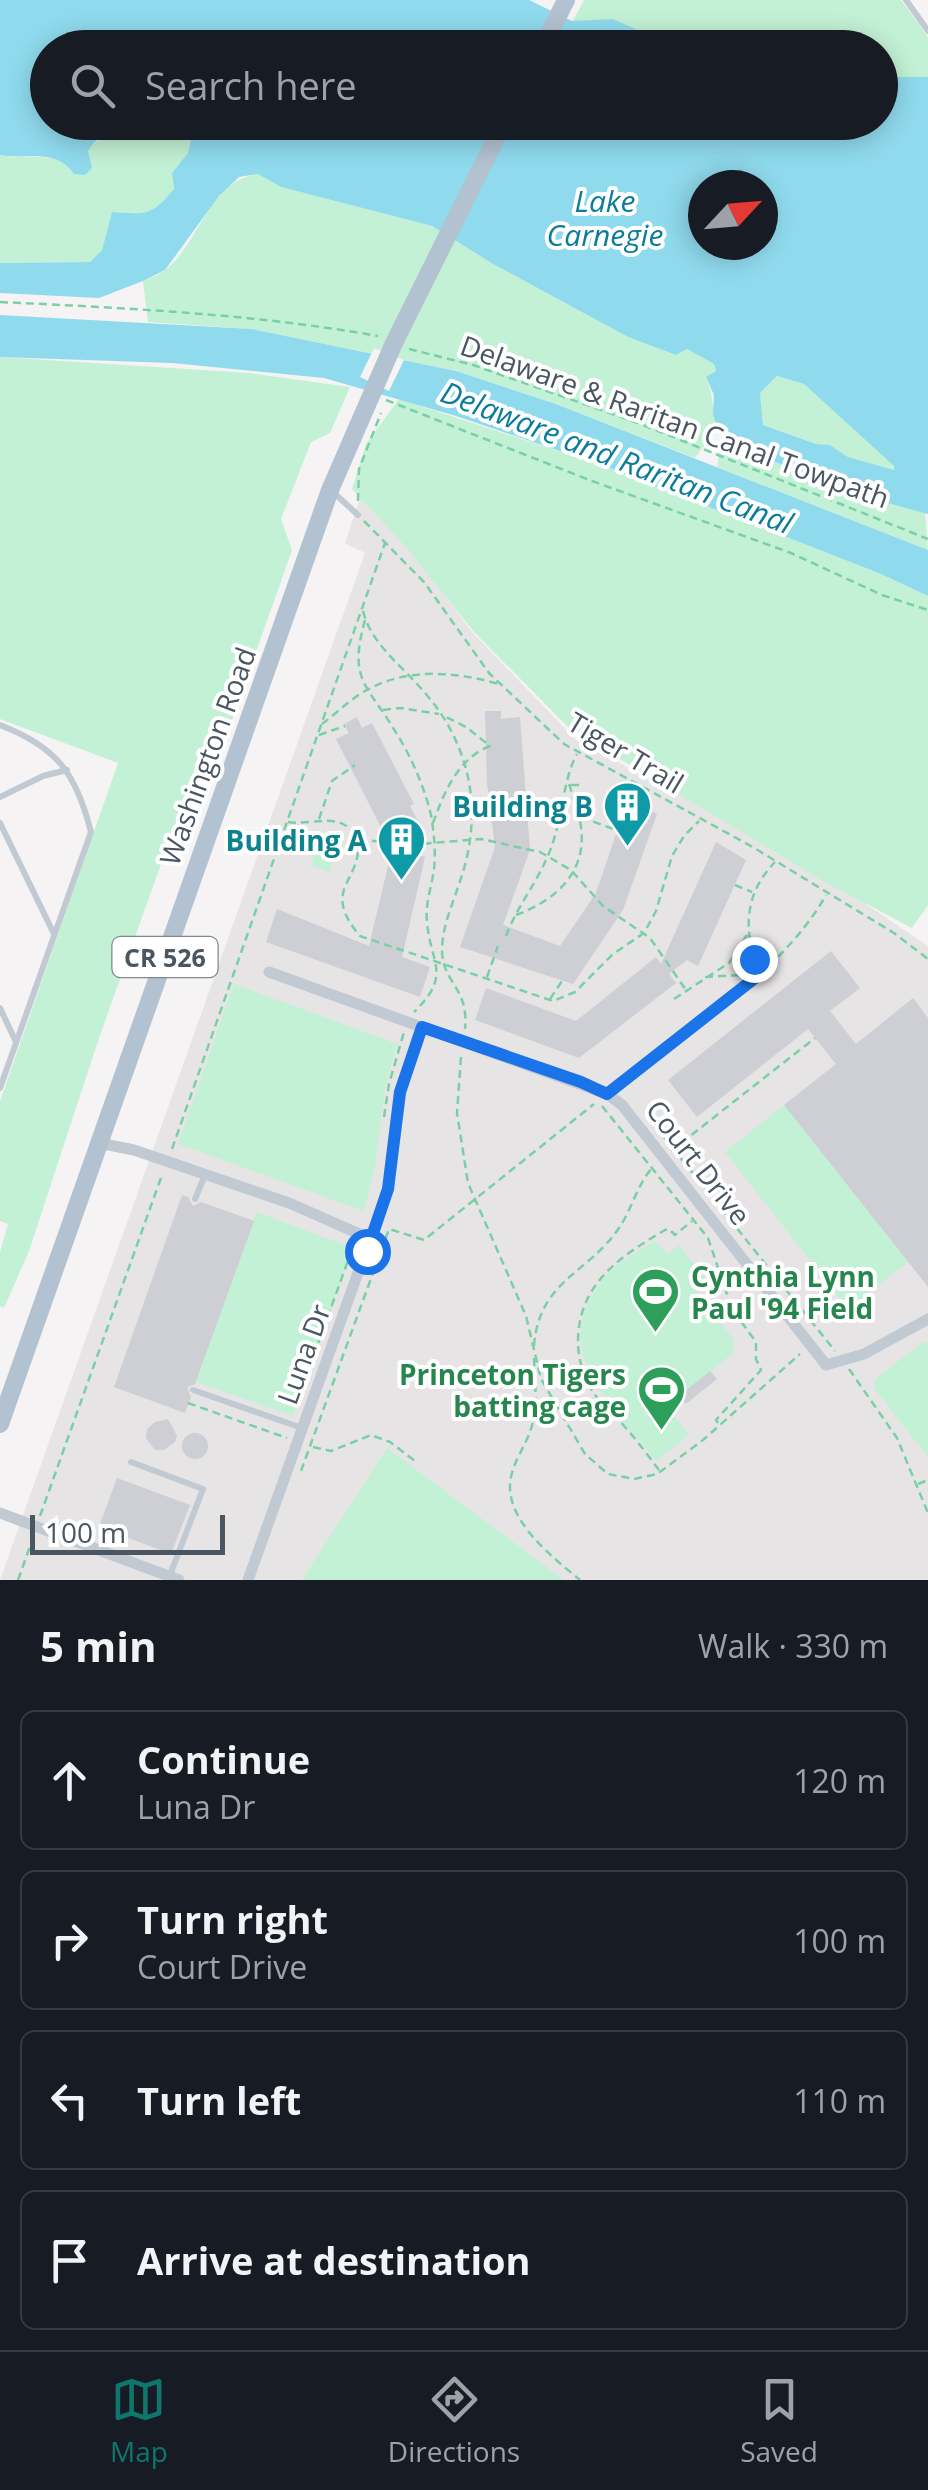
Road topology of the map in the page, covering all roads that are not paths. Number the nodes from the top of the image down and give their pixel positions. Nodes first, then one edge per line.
1 (906, 0) edge
2 (564, 3) edge
3 (551, 30) edge
4 (928, 30) edge
5 (495, 140) edge
6 (330, 490) junction
7 (358, 515) road end
8 (0, 725) edge
9 (68, 770) junction
10 (0, 797) edge
11 (0, 823) edge
12 (54, 934) junction
13 (269, 972) dead end
14 (0, 1008) edge
15 (422, 1027) junction
16 (16, 1042) junction
17 (0, 1088) edge
18 (99, 1142) junction
19 (205, 1174) junction
20 (195, 1200) dead end
21 (371, 1238) junction
22 (928, 1319) edge
23 (193, 1390) dead end
24 (0, 1424) edge
25 (303, 1428) junction
26 (131, 1462) dead end
27 (0, 1514) edge
28 (175, 1578) edge
29 (248, 1580) edge

1 - 4 lane
2 - 3 main road
5 - 6 main road, Washington Road / CR 526
6 - 7 lane
6 - 18 main road, Washington Road / CR 526
8 - 9 lane
9 - 10 lane
9 - 12 lane
11 - 12 lane
12 - 16 lane
13 - 15 street, Court Drive
14 - 16 lane
15 - 21 street, Luna Dr
15 - 22 street, Court Drive
16 - 17 lane
18 - 19 street
18 - 24 main road, Washington Road / CR 526
19 - 20 lane
19 - 21 street
21 - 25 street, Luna Dr
23 - 25 lane
25 - 29 street, Luna Dr
26 - 28 lane
27 - 28 street

